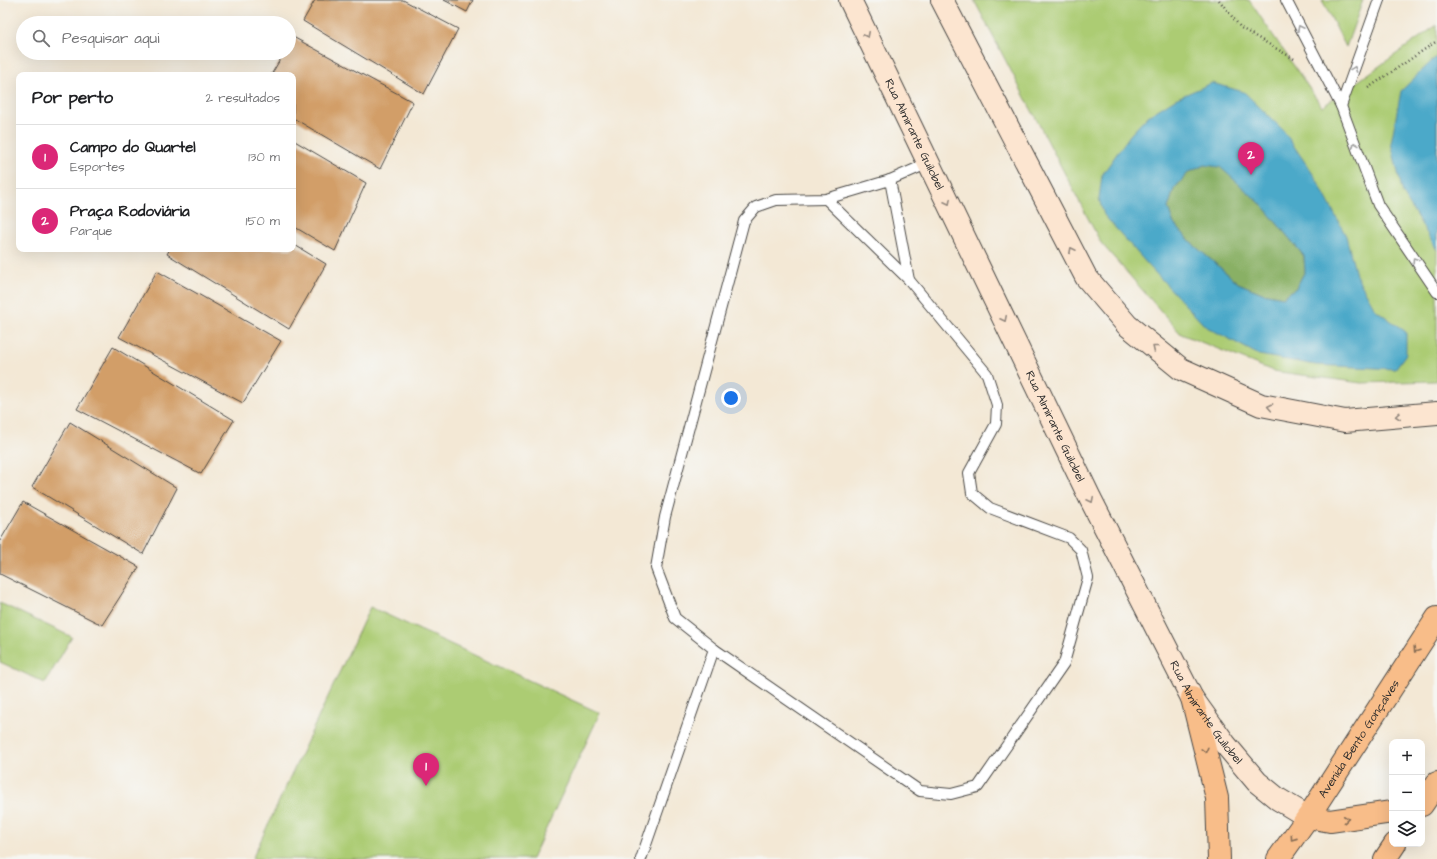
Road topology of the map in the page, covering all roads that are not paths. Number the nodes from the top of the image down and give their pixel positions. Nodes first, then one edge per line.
1 (850, 0) edge
2 (942, 0) edge
3 (1286, 0) edge
4 (1379, 0) edge
5 (1341, 106) junction
6 (929, 163) junction
7 (890, 180) junction
8 (826, 199) junction
9 (909, 280) junction
10 (1437, 292) edge
11 (1437, 413) edge
12 (1437, 618) edge
13 (714, 649) junction
14 (1192, 698) junction
15 (1437, 783) edge
16 (1425, 800) edge
17 (1389, 812) edge
18 (1308, 817) junction
19 (1393, 847) edge
20 (641, 859) edge
21 (1219, 859) edge
22 (1278, 859) edge
23 (1385, 859) edge

1 -> 6 main road, Rua Almirante Guilobel
11 -> 2 main road
5 -> 3 lane
5 -> 4 lane
10 -> 5 lane
6 - 7 lane
6 -> 14 main road, Rua Almirante Guilobel
7 - 8 lane
7 - 9 lane
8 - 9 lane
8 - 13 lane
9 - 13 lane
12 -> 18 main road, Avenida Bento Gonçalves
13 - 20 lane
14 - 18 main road, Rua Almirante Guilobel
14 -> 21 main road
15 - 16 main road
18 -> 17 main road
18 -> 22 main road, Avenida Bento Gonçalves
19 - 23 main road

